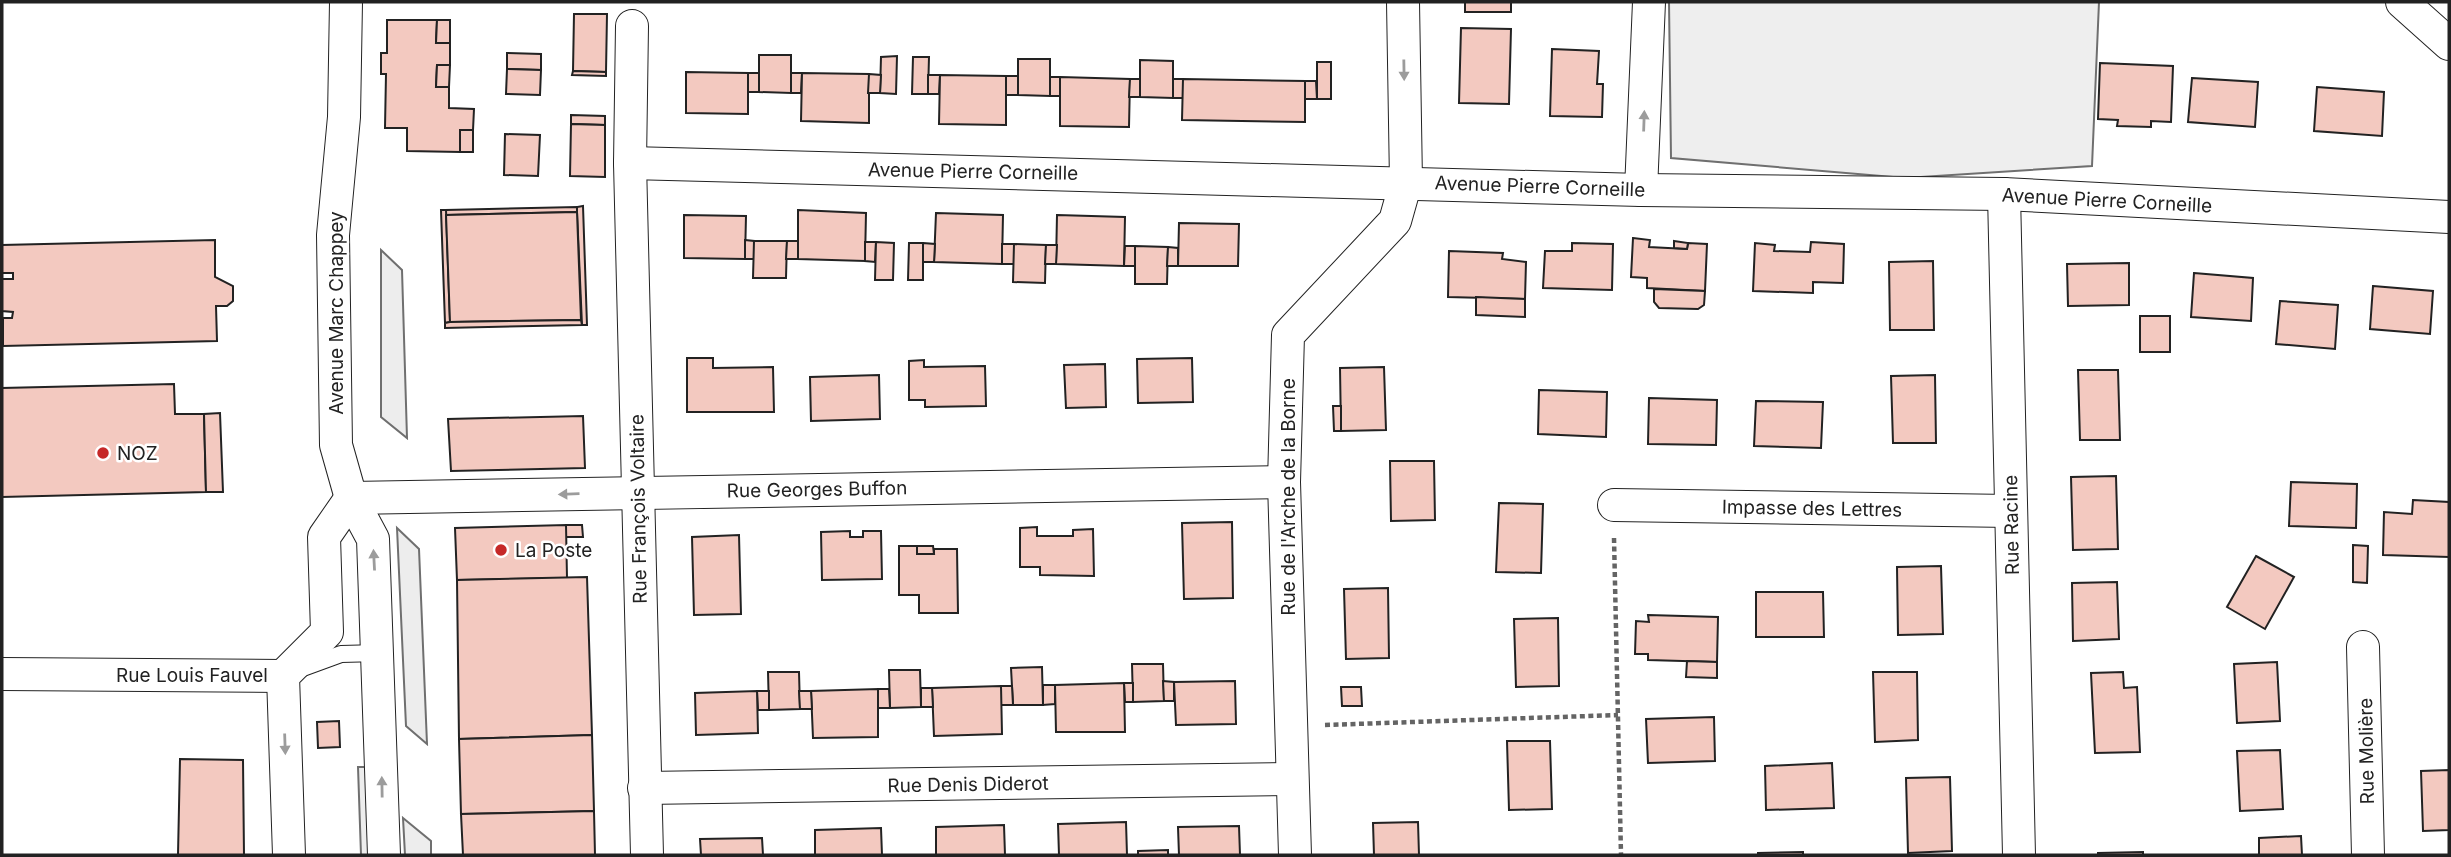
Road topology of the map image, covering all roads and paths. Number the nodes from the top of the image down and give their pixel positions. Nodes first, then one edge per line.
1 (345, 2) edge
2 (1403, 2) edge
3 (1648, 2) edge
4 (2402, 2) edge
5 (632, 26) dead end
6 (2449, 44) edge
7 (630, 163) junction
8 (1406, 182) junction
9 (1641, 190) junction
10 (2004, 194) junction
11 (2449, 217) edge
12 (1284, 482) junction
13 (637, 492) junction
14 (351, 498) junction
15 (1614, 505) joint
16 (2010, 511) junction
17 (2364, 647) dead end
18 (379, 653) junction
19 (2, 674) edge
20 (283, 676) junction
21 (1618, 715) junction
22 (1291, 726) junction
23 (1292, 779) junction
24 (644, 788) junction
25 (289, 855) edge
26 (384, 855) edge
27 (648, 855) edge
28 (1295, 855) edge
29 (1621, 855) edge
30 (2019, 855) edge
31 (2368, 855) edge

1 - 14 street, Avenue Marc Chappey
2 -> 8 street, Rue de l'Arche de la Borne
9 -> 3 street
4 - 6 street
5 - 7 street, Rue François Voltaire
7 - 8 street, Avenue Pierre Corneille
7 - 13 street, Rue François Voltaire
8 - 9 street, Avenue Pierre Corneille
8 - 12 street, Rue de l'Arche de la Borne
9 - 10 street, Avenue Pierre Corneille
10 - 11 street, Avenue Pierre Corneille
10 - 16 street, Rue Racine
12 - 13 street, Rue Georges Buffon
12 - 22 street, Rue de l'Arche de la Borne
13 -> 14 street, Rue Georges Buffon
13 - 24 street, Rue François Voltaire
18 -> 14 street, Avenue Marc Chappey
14 - 20 street
15 - 16 street, Impasse des Lettres
15 - 21 path
16 - 30 street, Rue Racine
17 - 31 street, Rue Molière
18 - 20 lane, Rue Louis Fauvel
26 -> 18 street, Avenue Marc Chappey
19 - 20 street, Rue Louis Fauvel
20 -> 25 street
21 - 22 path
21 - 29 path
22 - 23 street, Rue de l'Arche de la Borne
23 - 24 street, Rue Denis Diderot
23 - 28 street, Rue de l'Arche de la Borne
24 - 27 street, Rue François Voltaire

